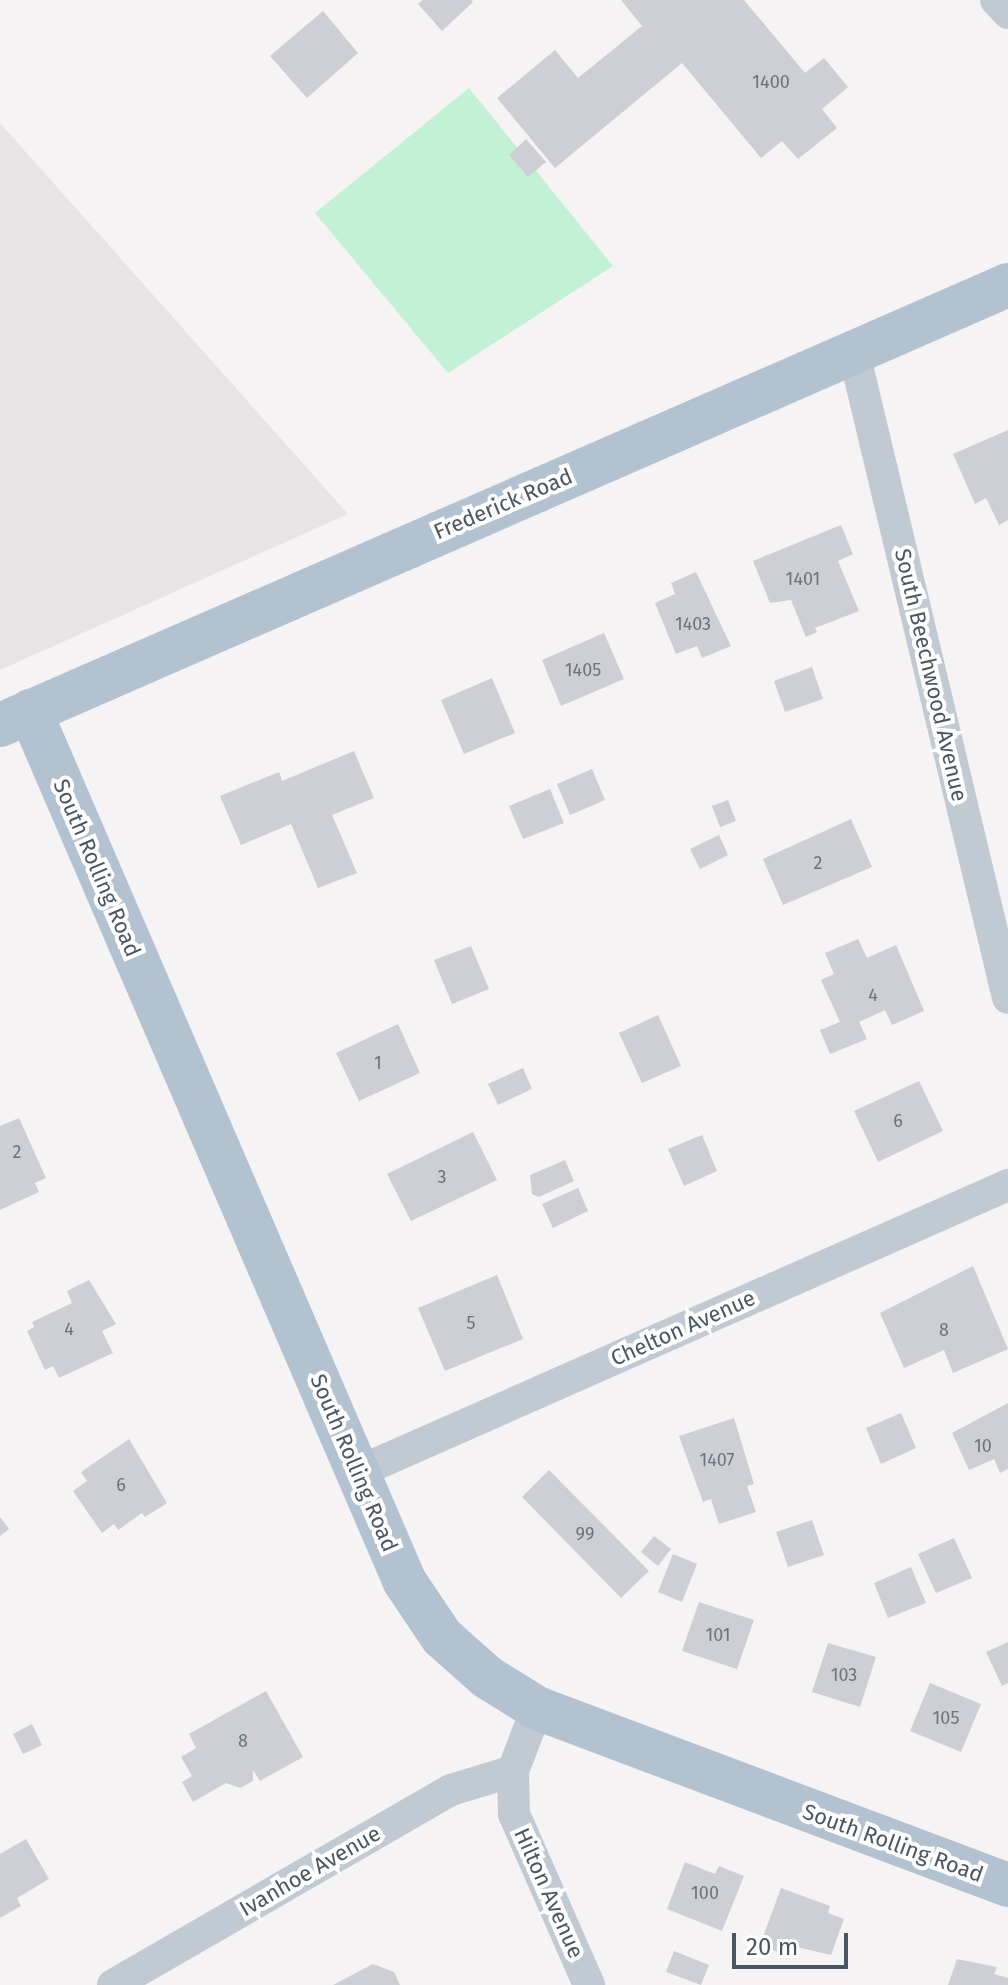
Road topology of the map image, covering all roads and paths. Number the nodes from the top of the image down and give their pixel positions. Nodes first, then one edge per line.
1 (996, 0) edge
2 (1008, 13) edge
3 (1008, 285) edge
4 (854, 353) junction
5 (15, 718) edge
6 (1008, 998) edge
7 (1008, 1185) edge
8 (358, 1472) junction
9 (537, 1708) junction
10 (513, 1771) junction
11 (1008, 1885) edge
12 (113, 1985) edge
13 (589, 1985) edge

1 - 2 street
3 - 4 main road, Frederick Road
4 - 5 main road, Frederick Road
4 - 6 street, South Beechwood Avenue
5 - 8 main road, South Rolling Road
7 - 8 street, Chelton Avenue
8 - 9 main road, South Rolling Road
9 - 10 street, Hilton Avenue
9 - 11 main road, South Rolling Road
10 - 12 street, Ivanhoe Avenue
10 - 13 street, Hilton Avenue

